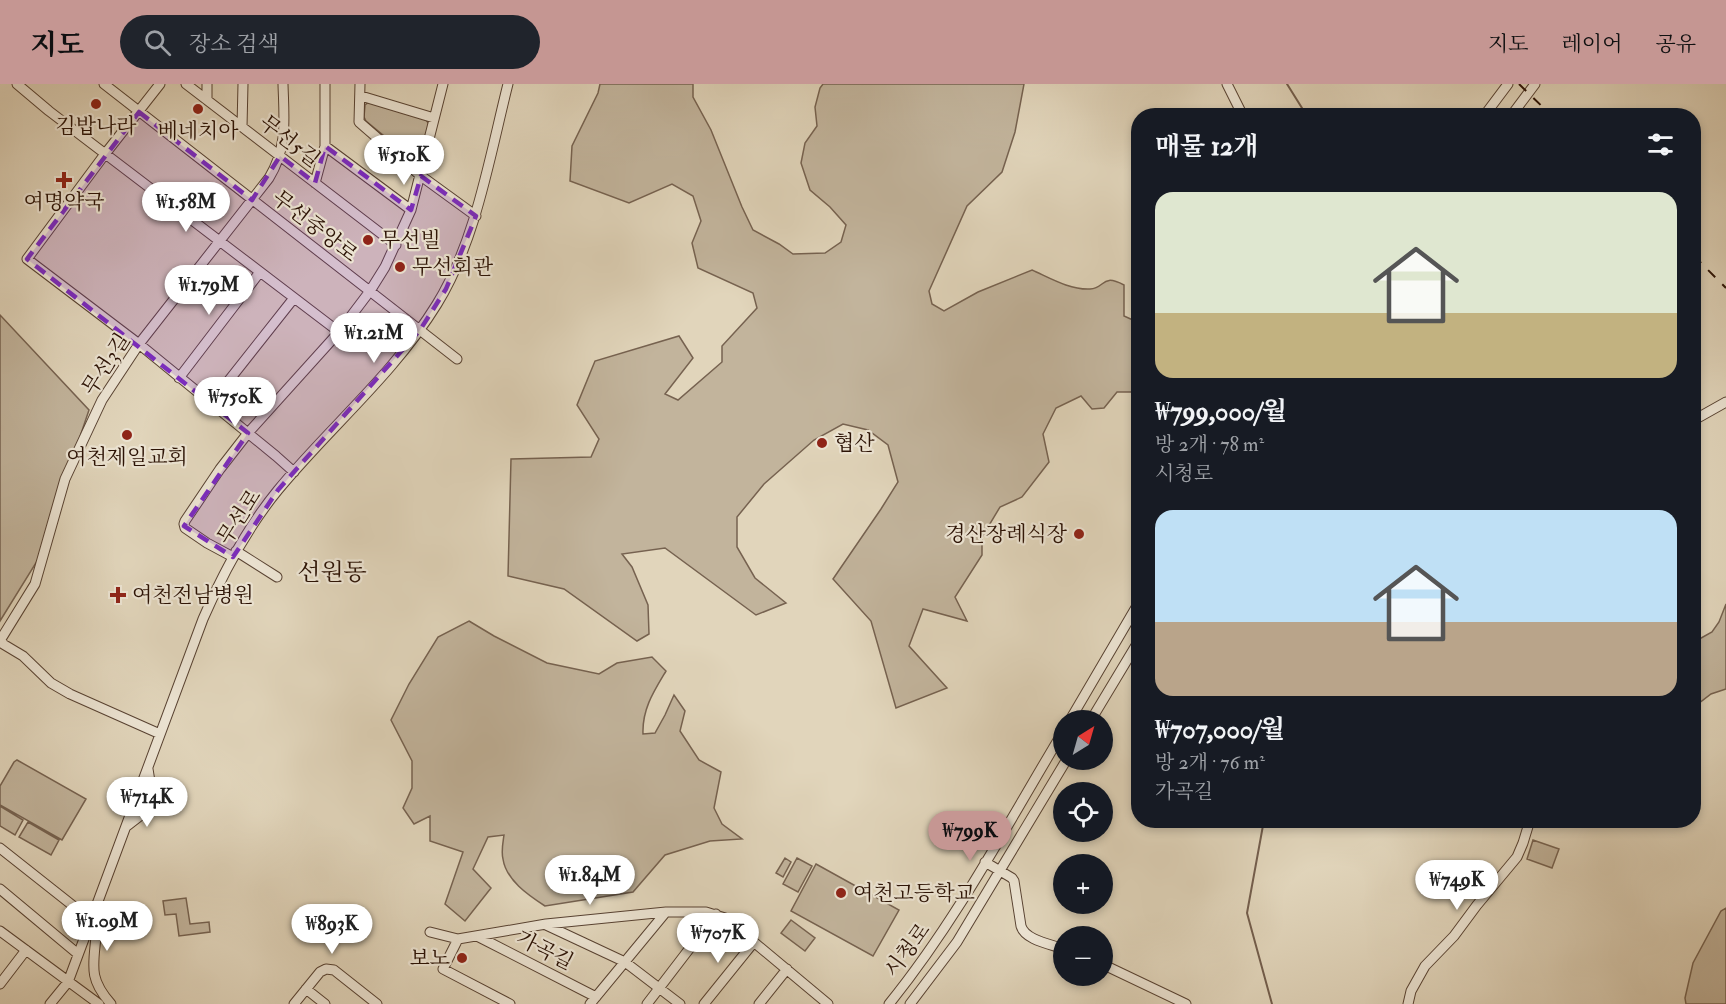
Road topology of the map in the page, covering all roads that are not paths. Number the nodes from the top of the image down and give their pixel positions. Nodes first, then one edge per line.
1 (16, 84) edge
2 (104, 84) edge
3 (160, 84) edge
4 (186, 84) edge
5 (207, 84) edge
6 (243, 84) edge
7 (283, 84) edge
8 (325, 84) edge
9 (360, 84) edge
10 (443, 84) edge
11 (508, 84) edge
12 (1227, 84) edge
13 (1508, 84) edge
14 (1535, 84) edge
15 (361, 96) junction
16 (207, 100) junction
17 (1239, 108) edge
18 (1490, 108) edge
19 (1516, 108) edge
20 (139, 112) junction
21 (434, 118) junction
22 (242, 127) junction
23 (325, 146) junction
24 (105, 154) junction
25 (280, 156) junction
26 (421, 176) junction
27 (315, 183) junction
28 (252, 200) junction
29 (411, 210) junction
30 (476, 216) junction
31 (219, 241) junction
32 (396, 245) junction
33 (260, 272) junction
34 (370, 291) junction
35 (294, 298) junction
36 (420, 330) junction
37 (339, 332) junction
38 (139, 344) junction
39 (457, 359) dead end
40 (179, 378) junction
41 (1726, 402) edge
42 (211, 404) junction
43 (1701, 414) edge
44 (248, 433) junction
45 (294, 472) junction
46 (235, 554) junction
47 (277, 577) dead end
48 (1131, 616) edge
49 (1131, 654) edge
50 (1076, 710) edge
51 (1097, 710) edge
52 (160, 734) junction
53 (1053, 749) edge
54 (148, 768) junction
55 (1060, 770) edge
56 (126, 827) junction
57 (1528, 828) edge
58 (0, 848) edge
59 (986, 862) junction
60 (1000, 871) junction
61 (0, 889) edge
62 (97, 904) junction
63 (666, 912) junction
64 (716, 914) junction
65 (91, 920) junction
66 (546, 924) junction
67 (0, 931) edge
68 (430, 932) dead end
69 (477, 936) junction
70 (458, 939) junction
71 (754, 942) junction
72 (1053, 945) edge
73 (26, 950) junction
74 (78, 954) junction
75 (626, 962) junction
76 (787, 969) junction
77 (1113, 969) edge
78 (68, 982) junction
79 (0, 984) edge
80 (660, 987) junction
81 (306, 989) junction
82 (593, 1000) edge
83 (822, 1002) edge
84 (50, 1004) edge
85 (99, 1004) edge
86 (111, 1004) edge
87 (294, 1004) edge
88 (325, 1004) edge
89 (377, 1004) edge
90 (510, 1004) edge
91 (647, 1004) edge
92 (680, 1004) edge
93 (704, 1004) edge
94 (759, 1004) edge
95 (889, 1004) edge
96 (910, 1004) edge
97 (1186, 1004) edge
98 (1408, 1004) edge

1 - 24 street
2 - 20 street, 무선중앙로
3 - 20 street
4 - 16 street, 무선5길
5 - 16 street
6 - 22 street, 무선5길
7 - 25 street
8 - 23 street, 무선5길
9 - 15 street
10 - 21 street
11 - 30 street, 무선로
12 - 17 street
13 - 18 street
14 - 19 street
15 - 21 street
15 - 26 street
16 - 22 street, 무선5길
20 - 24 street
20 - 28 street, 무선중앙로
21 - 26 street
22 - 25 street, 무선5길
23 - 27 street, 무선5길
23 - 29 street
24 - 31 street
24 - 38 street
25 - 27 street, 무선5길
25 - 28 street, 무선3길
26 - 29 street
26 - 30 street
27 - 32 street, 무선5길
28 - 31 street, 무선3길
28 - 34 street, 무선중앙로
29 - 32 street
30 - 36 street, 무선로
31 - 33 street
31 - 38 street, 무선3길
32 - 34 street
33 - 35 street
33 - 40 street
34 - 36 street, 무선중앙로
34 - 37 street
35 - 37 street
35 - 42 street
36 - 39 street, 무선중앙로
36 - 45 street, 무선로
37 - 44 street
38 - 40 street
38 - 52 street, 무선3길
40 - 42 street
41 - 43 street
42 - 44 street
44 - 45 street
44 - 46 street
45 - 46 street, 무선로
46 - 47 street
46 - 52 street, 무선로
48 - 50 street
49 - 51 street
52 - 54 street, 무선로
53 - 59 street, 시청로
54 - 56 street, 무선로
54 - 56 street
55 - 60 street, 시청로
56 - 62 street, 무선로
57 - 98 street
58 - 65 street
59 - 60 street
59 - 95 street, 시청로
60 - 72 street
60 - 96 street, 시청로
61 - 74 street
62 - 65 street, 무선로
62 - 86 street
63 - 64 street, 가곡길
63 - 66 street, 가곡길
63 - 75 street, 가곡길
64 - 71 street, 가곡길
64 - 80 street
65 - 74 street, 무선로
66 - 69 street, 가곡길
66 - 75 street, 가곡길
67 - 73 street
68 - 70 street
69 - 70 street, 가곡길
69 - 82 street, 가곡길
70 - 90 street
71 - 76 street, 가곡길
71 - 93 street
73 - 78 street
73 - 79 street
74 - 78 street, 무선로
75 - 80 street
75 - 82 street, 가곡길
76 - 83 street, 가곡길
76 - 94 street
77 - 97 street
78 - 84 street, 무선로
78 - 85 street
80 - 91 street
80 - 92 street
81 - 87 street
81 - 88 street
81 - 89 street

